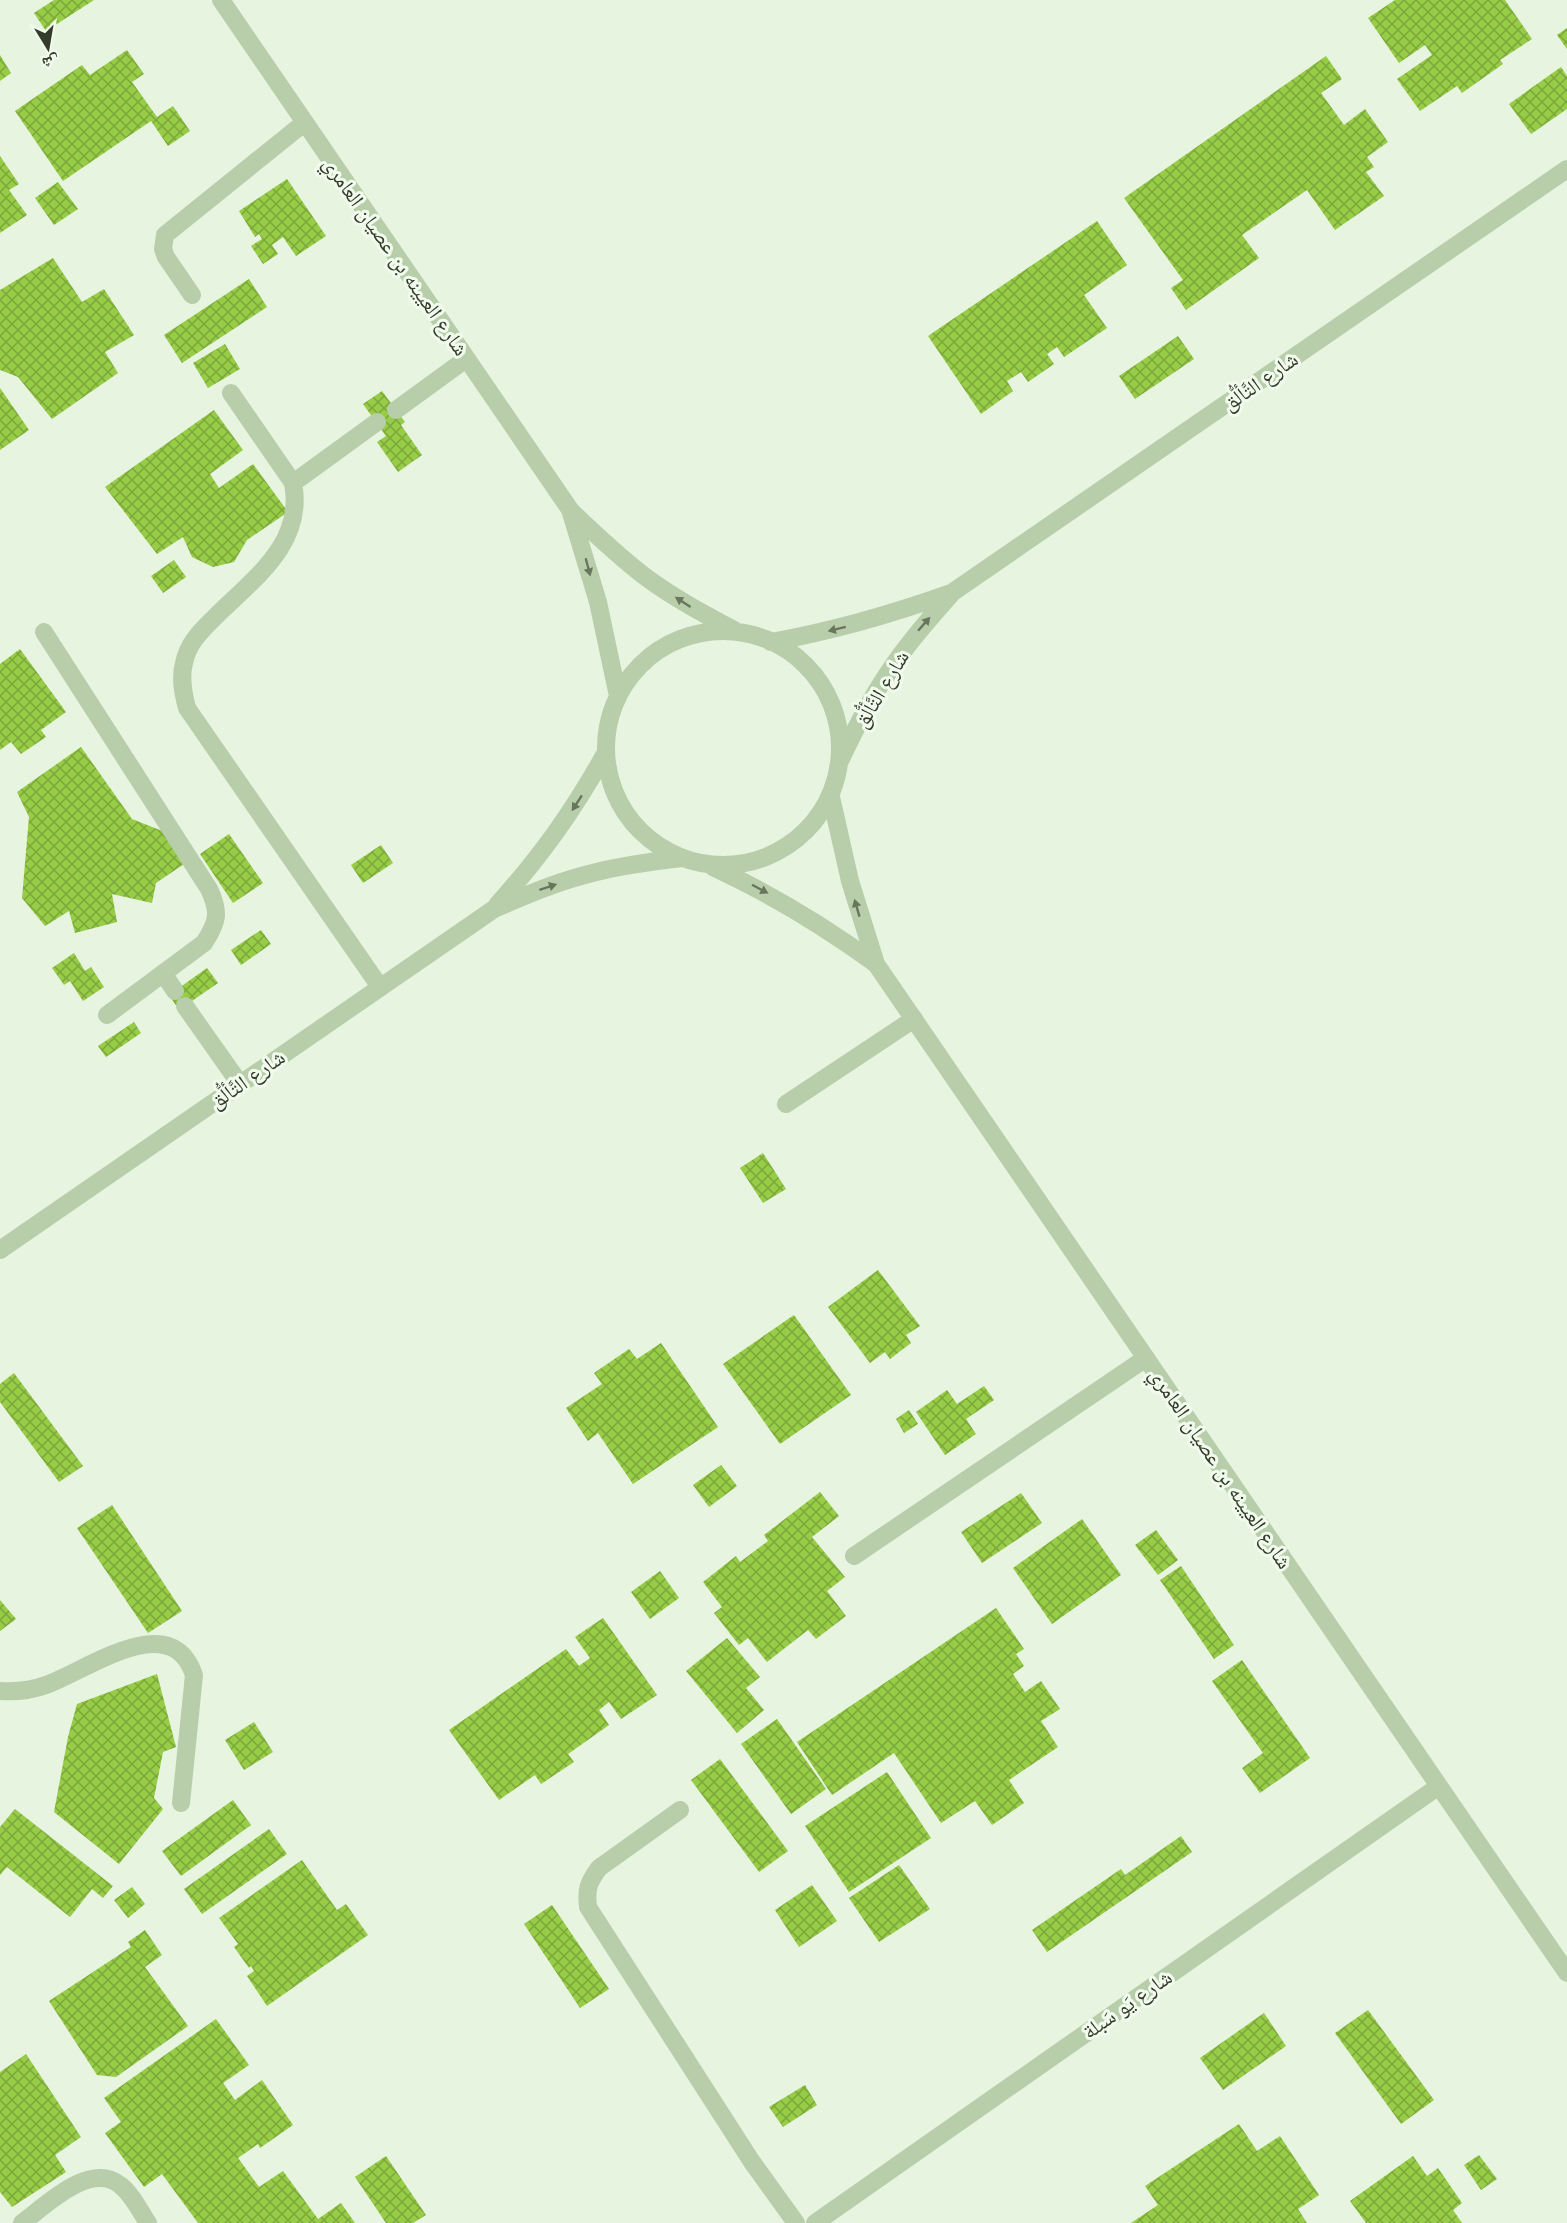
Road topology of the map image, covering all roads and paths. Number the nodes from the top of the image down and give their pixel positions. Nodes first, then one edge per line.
1 (221, 0) edge
2 (304, 123) junction
3 (1567, 169) edge
4 (192, 296) dead end
5 (466, 359) junction
6 (231, 393) dead end
7 (396, 410) dead end
8 (377, 422) dead end
9 (293, 483) junction
10 (571, 511) junction
11 (953, 592) junction
12 (734, 630) junction
13 (44, 632) dead end
14 (771, 642) junction
15 (618, 696) junction
16 (606, 752) junction
17 (840, 763) junction
18 (831, 797) junction
19 (682, 858) junction
20 (707, 864) junction
21 (494, 909) junction
22 (876, 964) junction
23 (163, 973) junction
24 (380, 987) junction
25 (107, 1015) dead end
26 (914, 1019) junction
27 (240, 1084) junction
28 (786, 1104) dead end
29 (0, 1250) edge
30 (1146, 1358) junction
31 (854, 1556) dead end
32 (0, 1691) edge
33 (1439, 1786) junction
34 (181, 1803) dead end
35 (680, 1810) dead end
36 (1567, 1972) edge
37 (22, 2223) edge
38 (148, 2223) edge
39 (796, 2223) edge
40 (815, 2223) edge

1 - 2 street, شارع العيينه بن عصيان العامري
2 - 4 street
2 - 5 street, شارع العيينه بن عصيان العامري
3 - 11 street, شارع التَّألُّق
5 - 7 street
5 - 10 street, شارع العيينه بن عصيان العامري
6 - 9 street
8 - 9 street
9 - 24 street
12 -> 10 street, شارع العيينه بن عصيان العامري
10 -> 15 street, شارع العيينه بن عصيان العامري
11 -> 14 street, شارع التَّألُّق
17 -> 11 street, شارع التَّألُّق
12 - 14 street
12 - 15 street
13 - 23 street
14 - 17 street
15 - 16 street
16 - 19 street
16 -> 21 street, شارع التَّألُّق
17 - 18 street
18 - 20 street
22 -> 18 street, شارع العيينه بن عصيان العامري
19 - 20 street
21 -> 19 street, شارع التَّألُّق
20 -> 22 street, شارع العيينه بن عصيان العامري
21 - 24 street, شارع التَّألُّق
22 - 26 street, شارع العيينه بن عصيان العامري
23 - 25 street
23 - 27 street
24 - 27 street, شارع التَّألُّق
26 - 28 street
26 - 30 street, شارع العيينه بن عصيان العامري
27 - 29 street, شارع التَّألُّق
30 - 31 street
30 - 33 street, شارع العيينه بن عصيان العامري
32 - 34 street
33 - 36 street, شارع العيينه بن عصيان العامري
33 - 40 street, شارع يَو سَبلة
35 - 39 street
37 - 38 street

